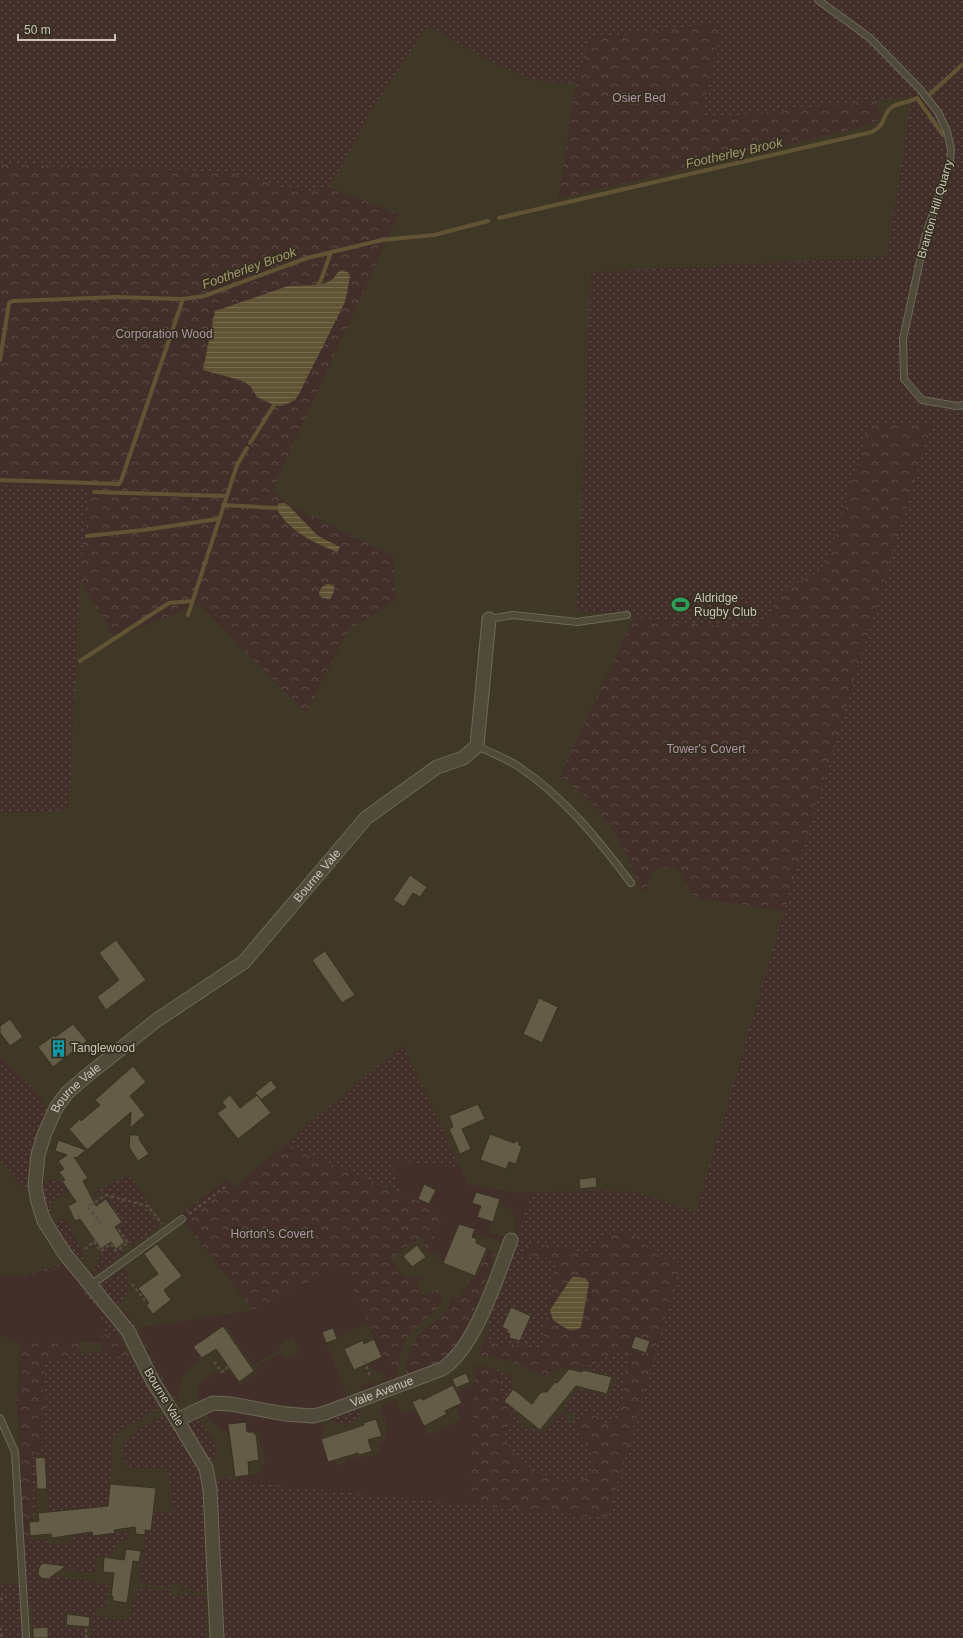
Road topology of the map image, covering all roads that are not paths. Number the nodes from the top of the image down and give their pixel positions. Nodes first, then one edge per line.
1 (818, 0) edge
2 (963, 405) edge
3 (627, 615) dead end
4 (489, 620) joint
5 (477, 746) junction
6 (631, 883) dead end
7 (182, 1219) road end
8 (511, 1240) dead end
9 (91, 1285) junction
10 (0, 1418) edge
11 (178, 1420) junction
12 (26, 1638) edge
13 (217, 1638) edge

1 - 2 lane, Branton Hill Quarry
3 - 4 lane
4 - 5 street
5 - 6 lane
5 - 9 street, Bourne Vale
7 - 9 lane
8 - 11 street, Vale Avenue
9 - 11 street, Bourne Vale
10 - 12 lane
11 - 13 street, Bourne Vale

